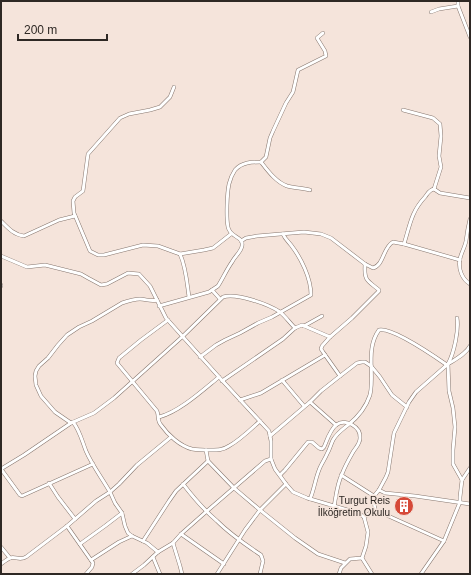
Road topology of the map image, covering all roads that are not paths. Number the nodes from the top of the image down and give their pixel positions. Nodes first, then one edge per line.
1 (458, 1) edge
2 (458, 6) junction
3 (431, 12) dead end
4 (323, 33) dead end
5 (470, 37) edge
6 (174, 87) dead end
7 (403, 110) dead end
8 (261, 162) junction
9 (434, 189) junction
10 (310, 190) dead end
11 (470, 198) edge
12 (75, 216) junction
13 (470, 219) edge
14 (1, 221) edge
15 (231, 234) junction
16 (283, 234) junction
17 (241, 241) junction
18 (404, 244) junction
19 (180, 254) junction
20 (2, 257) edge
21 (460, 260) junction
22 (1, 262) edge
23 (365, 264) junction
24 (470, 284) edge
25 (212, 290) junction
26 (189, 297) junction
27 (220, 299) junction
28 (158, 300) junction
29 (159, 306) junction
30 (280, 312) junction
31 (322, 316) dead end
32 (457, 318) dead end
33 (168, 320) junction
34 (304, 326) junction
35 (295, 328) junction
36 (182, 337) junction
37 (330, 337) junction
38 (470, 346) edge
39 (325, 355) junction
40 (200, 357) junction
41 (448, 364) junction
42 (371, 366) junction
43 (340, 376) junction
44 (219, 377) junction
45 (282, 380) junction
46 (132, 381) junction
47 (222, 381) junction
48 (240, 400) junction
49 (310, 402) junction
50 (304, 406) junction
51 (407, 407) junction
52 (159, 417) junction
53 (260, 421) junction
54 (72, 422) junction
55 (350, 423) junction
56 (336, 425) junction
57 (270, 436) junction
58 (171, 437) junction
59 (206, 450) junction
60 (271, 459) junction
61 (208, 461) junction
62 (93, 464) junction
63 (470, 468) edge
64 (1, 469) edge
65 (280, 475) junction
66 (341, 475) junction
67 (462, 480) junction
68 (49, 483) junction
69 (183, 484) junction
70 (286, 484) junction
71 (234, 488) junction
72 (379, 490) junction
73 (110, 492) junction
74 (374, 496) junction
75 (310, 499) junction
76 (460, 502) junction
77 (470, 504) edge
78 (334, 507) junction
79 (260, 510) junction
80 (375, 510) junction
81 (207, 511) junction
82 (122, 513) junction
83 (364, 517) junction
84 (75, 519) junction
85 (67, 526) junction
86 (181, 534) junction
87 (132, 536) junction
88 (240, 540) junction
89 (143, 541) junction
90 (444, 541) junction
91 (173, 543) junction
92 (80, 544) junction
93 (1, 547) edge
94 (158, 552) junction
95 (153, 557) junction
96 (10, 558) junction
97 (362, 558) junction
98 (91, 560) junction
99 (345, 563) junction
100 (1, 564) edge
101 (224, 564) junction
102 (86, 574) edge
103 (132, 574) edge
104 (160, 574) edge
105 (182, 574) edge
106 (217, 574) edge
107 (260, 574) edge
108 (339, 574) edge
109 (372, 574) edge
110 (421, 574) edge

1 - 2 street
2 - 3 street
2 - 5 street
4 - 8 street
6 - 12 street
7 - 9 street
8 - 10 street
8 - 15 street
9 - 11 street
9 - 18 street
12 - 14 street
12 - 19 street
13 - 21 street
15 - 17 street
15 - 19 street
16 - 17 street
16 - 23 street
16 - 30 street
17 - 25 street
18 - 21 street
18 - 23 street
19 - 26 street
20 - 22 street
20 - 28 street
21 - 24 street
23 - 37 street
25 - 26 street
25 - 27 street
26 - 29 street
27 - 30 street
27 - 36 street
28 - 29 street
28 - 54 street
29 - 33 street
30 - 35 street
30 - 40 street
31 - 34 street
32 - 41 street
33 - 36 street
33 - 46 street
34 - 35 street
34 - 37 street
35 - 47 street
36 - 40 street
36 - 46 street
37 - 39 street
38 - 41 street
39 - 43 street
39 - 45 street
40 - 44 street
41 - 42 street
41 - 51 street
41 - 67 street
42 - 43 street
42 - 51 street
42 - 55 street
43 - 49 street
44 - 47 street
44 - 52 street
45 - 48 street
45 - 50 street
46 - 52 street
46 - 54 street
47 - 48 street
48 - 53 street
49 - 50 street
49 - 56 street
50 - 57 street
51 - 72 street
52 - 58 street
53 - 57 street
53 - 59 street
54 - 62 street
54 - 64 street
55 - 56 street
55 - 66 street
55 - 75 street
56 - 65 street
57 - 60 street
58 - 59 street
58 - 73 street
59 - 61 street
60 - 65 street
60 - 71 street
61 - 69 street
61 - 71 street
62 - 68 street
62 - 73 street
63 - 67 street
64 - 68 street
65 - 70 street
66 - 74 street
66 - 78 street
67 - 76 street
68 - 84 street
69 - 81 street
69 - 89 street
70 - 75 street
70 - 79 street
71 - 79 street
71 - 81 street
72 - 74 street
72 - 76 street
73 - 82 street
73 - 84 street
74 - 80 street
75 - 78 street
76 - 77 street
76 - 90 street
78 - 83 street
79 - 88 street
79 - 99 street
80 - 83 street
80 - 90 street
81 - 86 street
81 - 88 street
82 - 87 street
82 - 92 street
83 - 97 street
84 - 85 street
85 - 92 street
85 - 96 street
86 - 91 street
86 - 101 street
87 - 89 street
87 - 98 street
88 - 101 street
88 - 107 street
89 - 94 street
90 - 110 street
91 - 94 street
91 - 105 street
92 - 98 street
93 - 96 street
94 - 95 street
95 - 103 street
95 - 104 street
96 - 100 street
97 - 99 street
97 - 109 street
98 - 102 street
99 - 108 street
101 - 106 street

